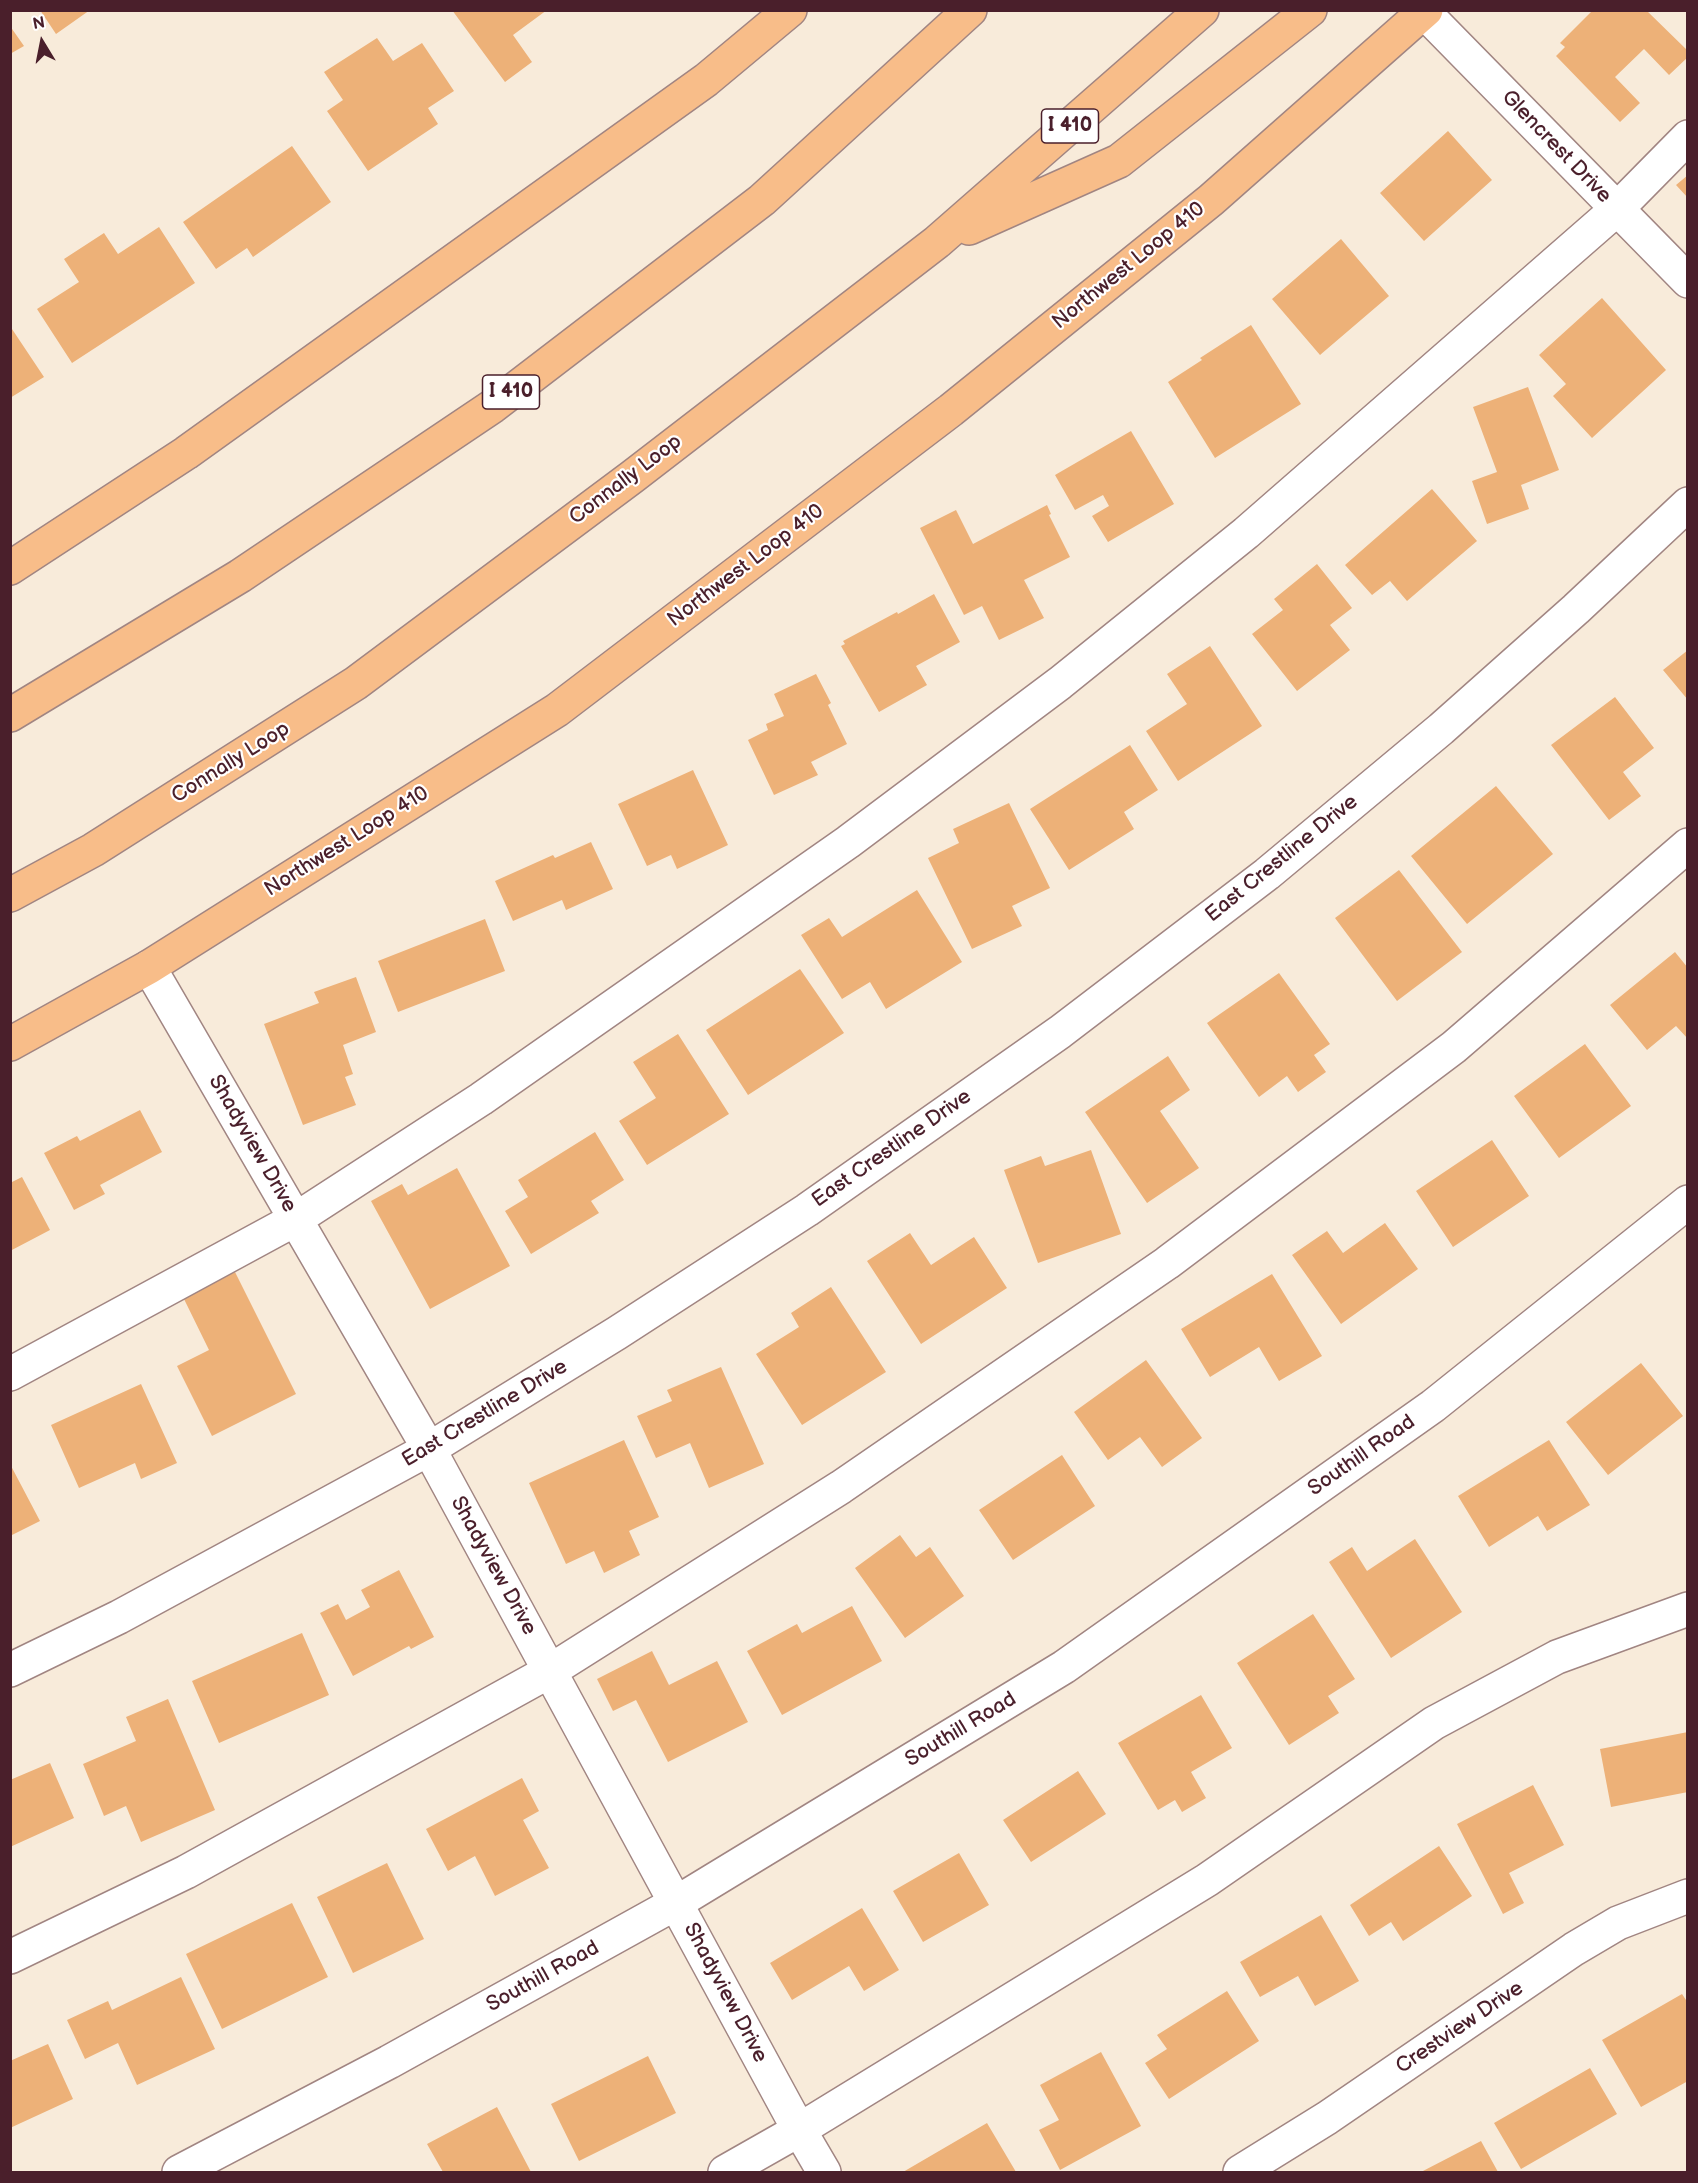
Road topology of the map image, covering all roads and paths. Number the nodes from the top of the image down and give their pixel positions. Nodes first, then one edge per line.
1 (789, 10) edge
2 (970, 10) edge
3 (1202, 10) edge
4 (1310, 10) edge
5 (1425, 11) edge
6 (1688, 137) edge
7 (1617, 209) junction
8 (937, 242) junction
9 (1688, 281) edge
10 (1688, 504) edge
11 (10, 568) edge
12 (10, 716) edge
13 (1688, 845) edge
14 (10, 896) edge
15 (149, 967) junction
16 (10, 1044) edge
17 (1688, 1202) edge
18 (296, 1219) junction
19 (10, 1374) edge
20 (429, 1449) junction
21 (1688, 1609) edge
22 (10, 1670) edge
23 (550, 1671) junction
24 (1688, 1896) edge
25 (676, 1903) junction
26 (10, 1957) edge
27 (799, 2130) junction
28 (179, 2172) edge
29 (725, 2172) edge
30 (824, 2172) edge
31 (1240, 2172) edge

1 - 11 main road
2 - 12 main road, I 410
3 - 8 main road, Connally Loop / I 410
4 - 8 main road
5 - 7 street, Glencrest Drive
5 - 15 main road, Northwest Loop 410
6 - 7 street
7 - 9 street, Glencrest Drive
7 - 18 street
8 - 14 main road, Connally Loop / I 410
10 - 20 street, East Crestline Drive
13 - 23 street
15 - 16 main road, Northwest Loop 410
15 - 18 street, Shadyview Drive
17 - 25 street, Southill Road
18 - 19 street
18 - 20 street, Shadyview Drive
20 - 22 street, East Crestline Drive
20 - 23 street, Shadyview Drive
21 - 27 street
23 - 25 street, Shadyview Drive
23 - 26 street
24 - 31 street, Crestview Drive
25 - 27 street, Shadyview Drive
25 - 28 street, Southill Road
27 - 29 street
27 - 30 street, Shadyview Drive

